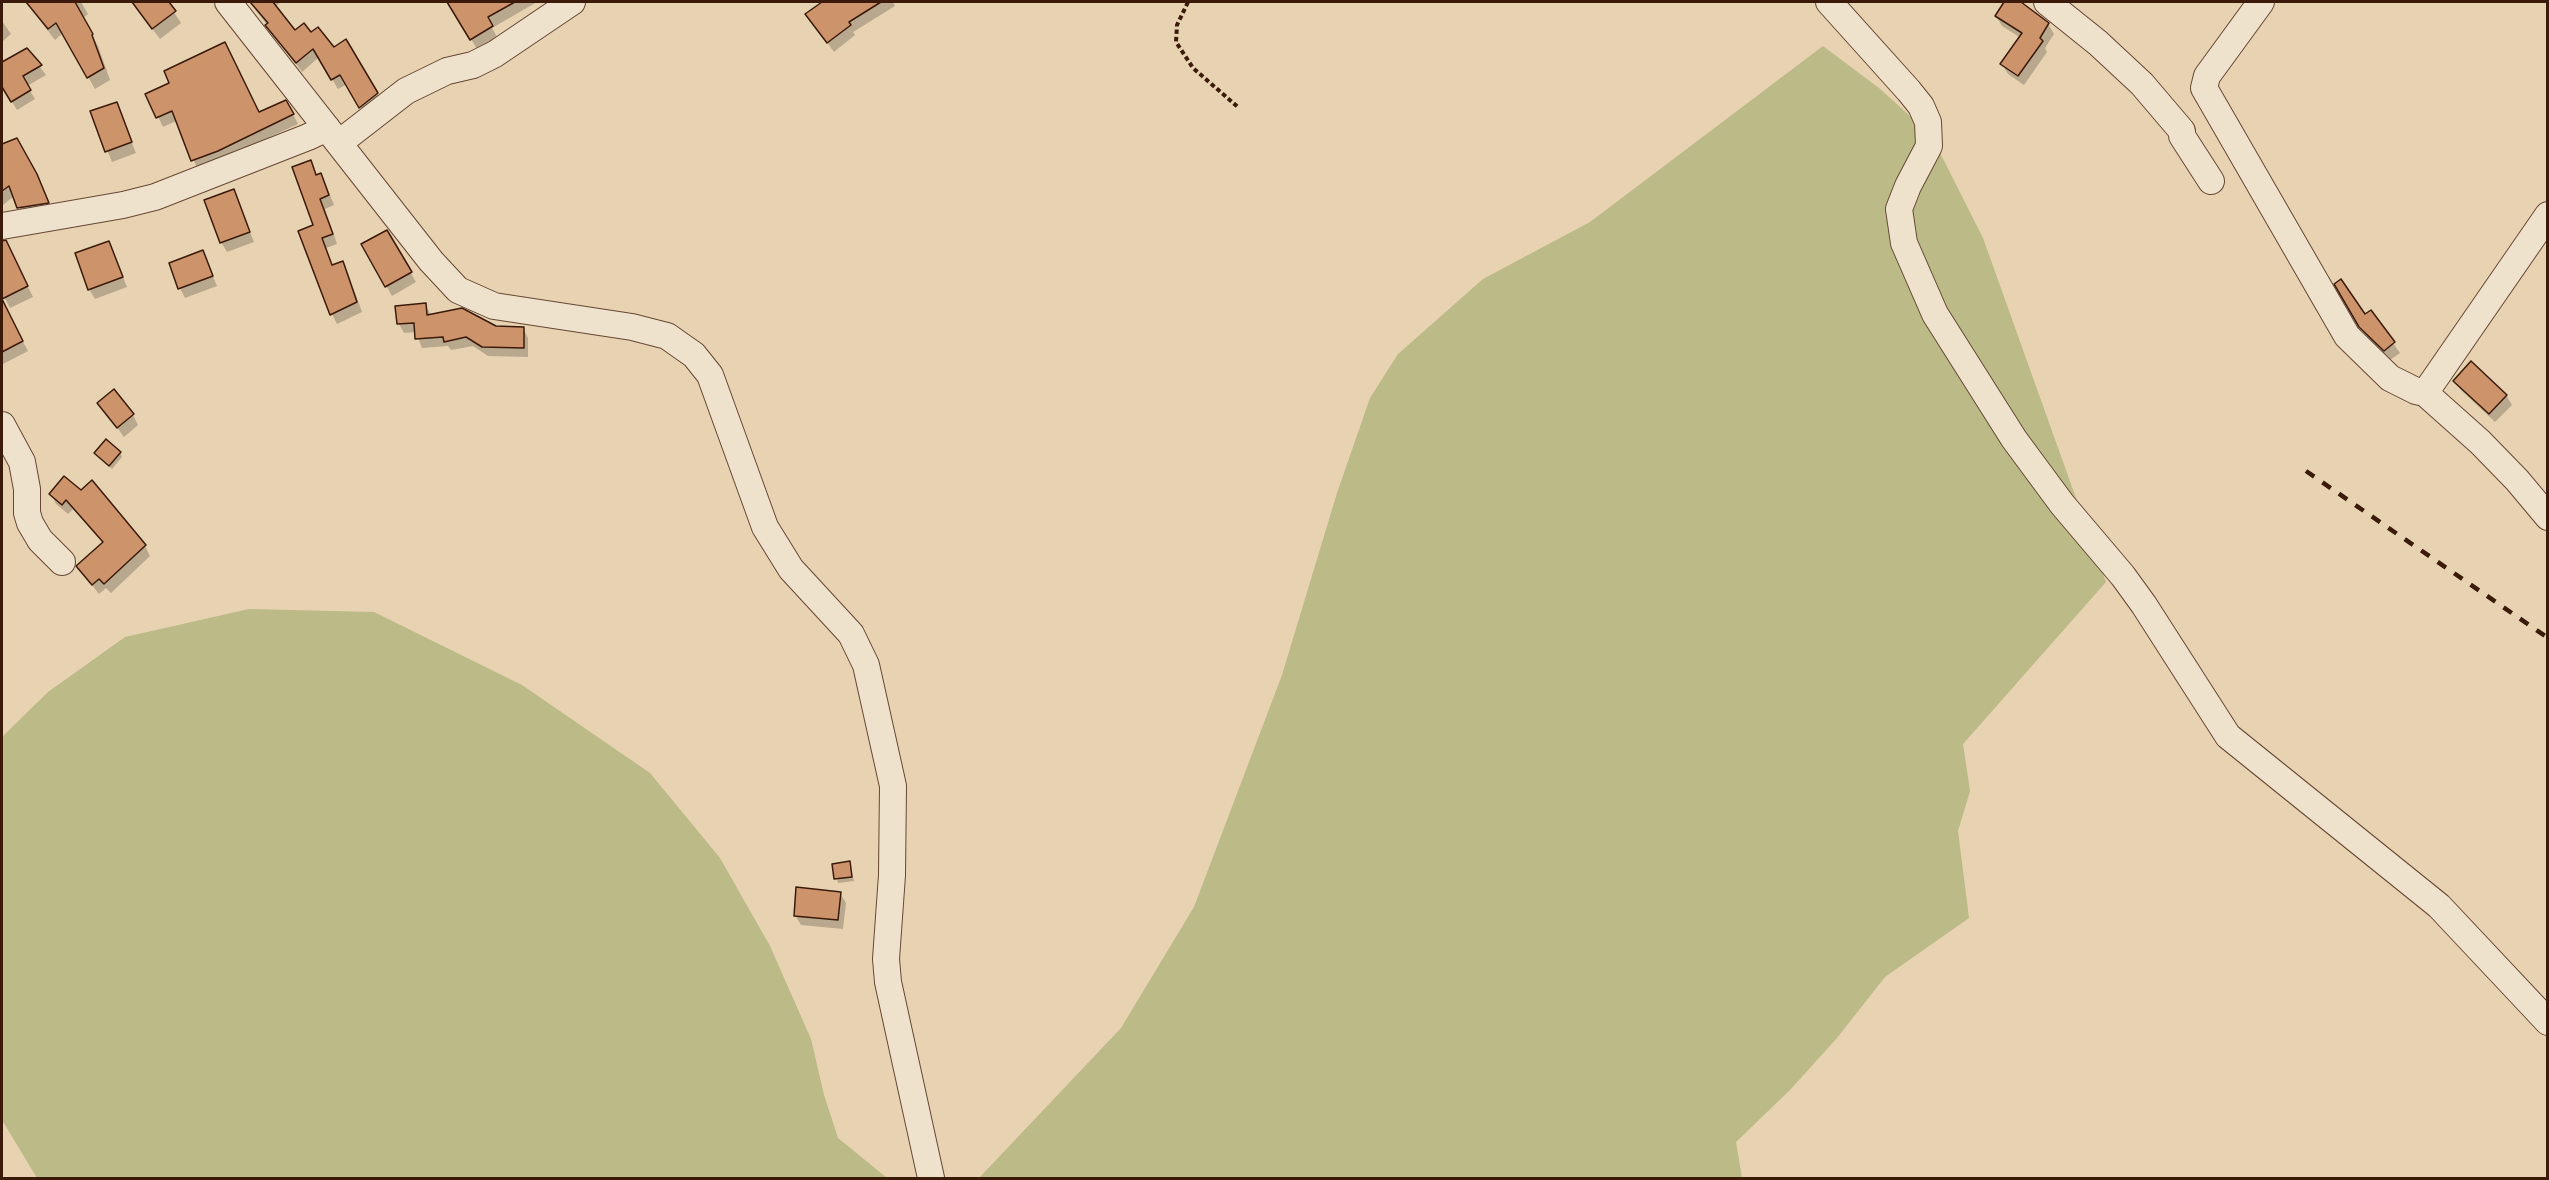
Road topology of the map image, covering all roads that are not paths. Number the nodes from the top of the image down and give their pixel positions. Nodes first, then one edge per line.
1 (228, 2) edge
2 (572, 2) edge
3 (1829, 2) edge
4 (2047, 2) edge
5 (2261, 2) edge
6 (333, 135) junction
7 (2211, 181) dead end
8 (2547, 215) edge
9 (2, 226) edge
10 (2425, 393) junction
11 (2, 425) edge
12 (2547, 517) edge
13 (62, 562) dead end
14 (2547, 1022) edge
15 (931, 1179) edge

1 - 6 street
2 - 6 street
3 - 14 street
4 - 7 street
5 - 10 street
6 - 9 street
6 - 15 street
8 - 10 street
10 - 12 street
11 - 13 street

